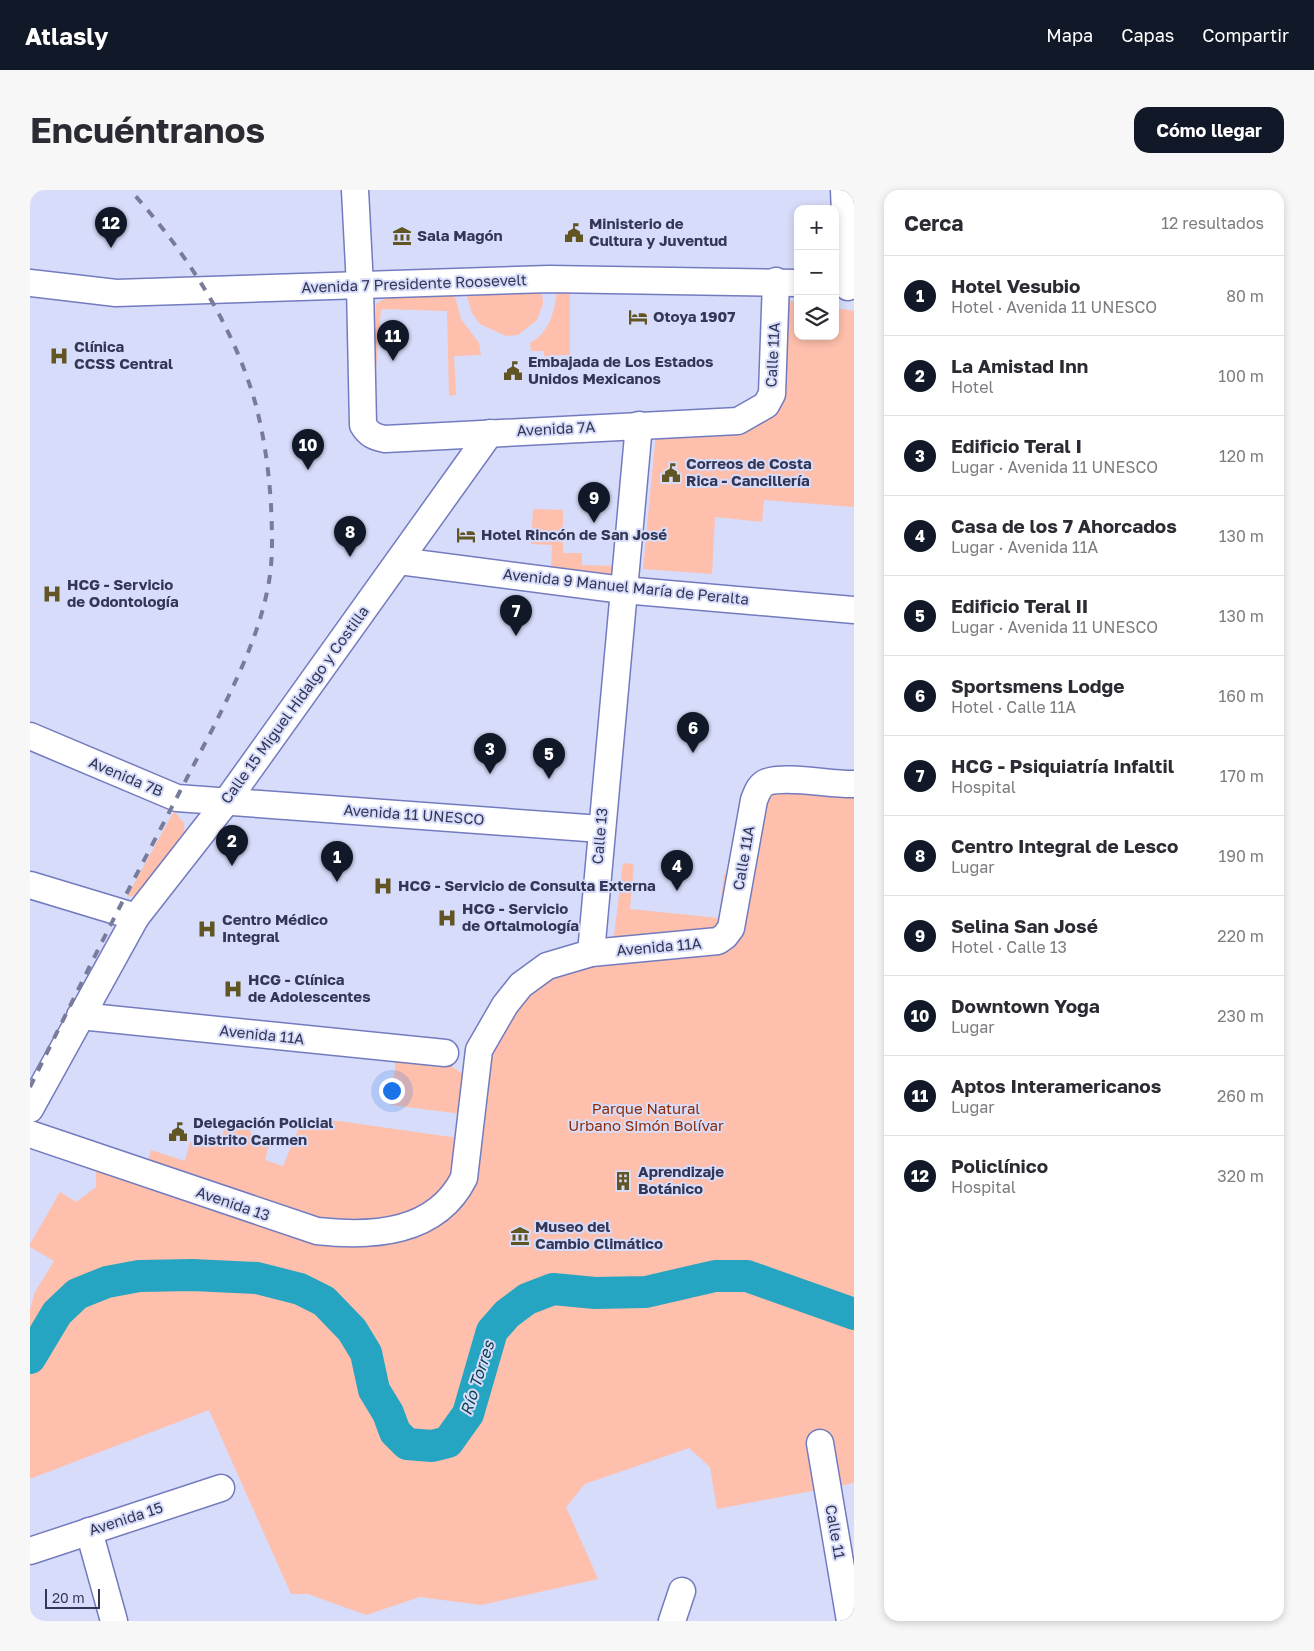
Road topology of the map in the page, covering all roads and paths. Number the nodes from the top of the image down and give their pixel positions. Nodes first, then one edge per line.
1 (355, 190) edge
2 (844, 190) edge
3 (787, 282) edge
4 (30, 283) edge
5 (360, 286) junction
6 (846, 287) edge
7 (746, 418) joint
8 (639, 424) junction
9 (490, 433) junction
10 (399, 561) junction
11 (623, 590) junction
12 (854, 610) edge
13 (30, 736) edge
14 (854, 784) edge
15 (226, 802) junction
16 (601, 829) junction
17 (30, 886) edge
18 (136, 917) junction
19 (726, 936) joint
20 (590, 953) junction
21 (80, 1016) junction
22 (445, 1053) dead end
23 (30, 1110) edge
24 (30, 1134) edge
25 (820, 1443) dead end
26 (221, 1488) dead end
27 (843, 1509) edge
28 (89, 1531) junction
29 (30, 1551) edge
30 (682, 1591) dead end
31 (114, 1621) edge
32 (672, 1621) edge
33 (850, 1621) edge

1 - 5 street
2 - 6 street
3 - 5 street, Avenida 7 Presidente Roosevelt
3 - 7 street, Calle 11A
4 - 5 street, Avenida 7 Presidente Roosevelt
5 - 9 street, Avenida 7A
7 - 8 street, Avenida 7A
8 - 9 street, Avenida 7A
8 - 11 street, Calle 13
9 - 10 street, Calle 15 Miguel Hidalgo y Costilla
10 - 11 street, Avenida 9 Manuel María de Peralta
10 - 15 street, Calle 15 Miguel Hidalgo y Costilla
11 - 12 street, Avenida 9 Manuel María de Peralta
11 - 16 street, Calle 13
13 - 15 street, Avenida 7B
14 - 19 street, Calle 11A
15 - 16 street, Avenida 11 UNESCO
15 - 18 street, Calle 15 Miguel Hidalgo y Costilla
16 - 20 street, Calle 13
17 - 18 street
18 - 21 street, Calle 15 Miguel Hidalgo y Costilla
19 - 20 street, Avenida 11A
20 - 24 street, Avenida 13
21 - 22 street, Avenida 11A
21 - 23 street, Calle 15 Miguel Hidalgo y Costilla
25 - 27 street, Calle 11
26 - 28 street, Avenida 15
27 - 33 street, Calle 11
28 - 29 street, Avenida 15
28 - 31 street
30 - 32 street

